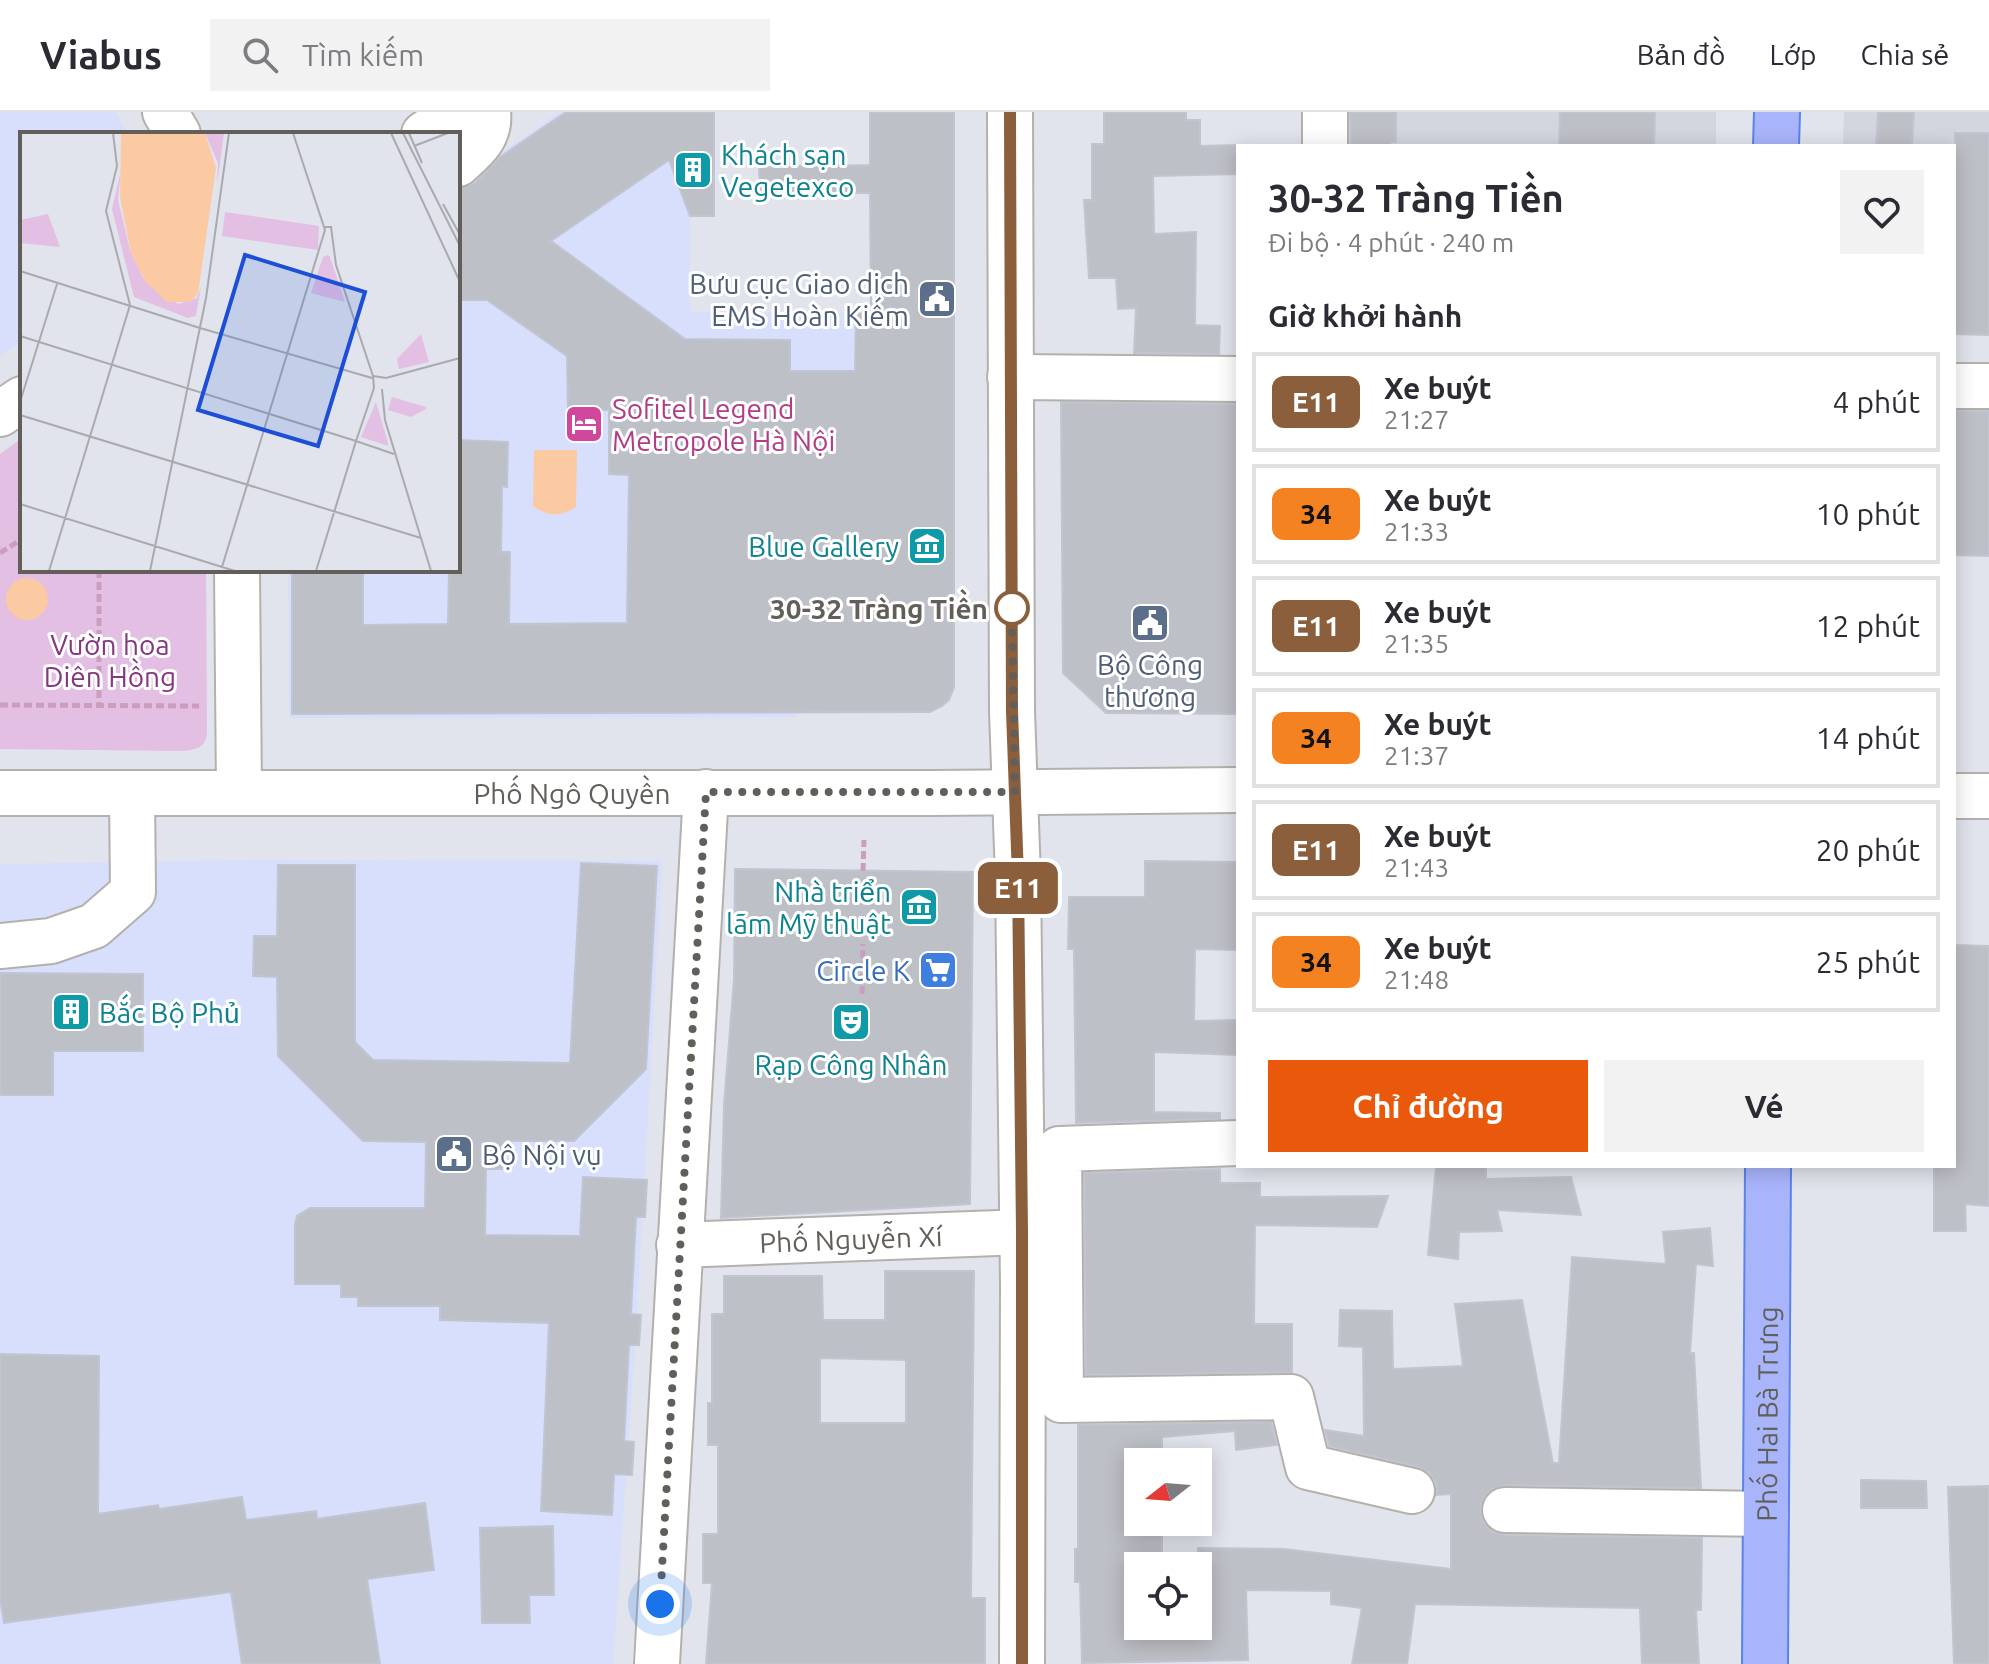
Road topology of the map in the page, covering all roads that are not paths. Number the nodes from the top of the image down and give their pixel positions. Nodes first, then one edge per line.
1 (165, 112) edge
2 (457, 112) edge
3 (488, 112) edge
4 (1010, 112) edge
5 (1325, 112) edge
6 (1777, 112) edge
7 (177, 132) edge
8 (427, 132) edge
9 (1325, 144) edge
10 (1776, 144) edge
11 (460, 162) edge
12 (1010, 377) junction
13 (1236, 379) edge
14 (1956, 386) edge
15 (1989, 386) edge
16 (20, 400) edge
17 (0, 414) edge
18 (237, 572) edge
19 (1236, 790) edge
20 (706, 792) junction
21 (1015, 792) junction
22 (0, 793) edge
23 (132, 793) junction
24 (239, 793) junction
25 (1956, 796) edge
26 (1989, 796) edge
27 (0, 946) edge
28 (1236, 1143) edge
29 (1768, 1168) edge
30 (1022, 1232) junction
31 (679, 1245) junction
32 (1412, 1491) dead end
33 (1505, 1510) dead end
34 (1766, 1514) junction
35 (657, 1664) edge
36 (1022, 1664) edge
37 (1765, 1664) edge

1 - 7 street
2 - 8 street
3 - 11 street
4 - 12 street
5 - 9 street
6 - 10 main road
12 - 13 street
12 - 21 street
14 - 15 street
16 - 17 street
18 - 24 street
19 - 21 street, Phố Ngô Quyền
20 - 21 street, Phố Ngô Quyền
20 - 24 street, Phố Ngô Quyền
20 - 31 street
21 - 30 street
22 - 23 street, Phố Ngô Quyền
23 - 24 street, Phố Ngô Quyền
23 - 27 street
25 - 26 street
28 - 32 street
29 - 34 main road, Phố Hai Bà Trưng
30 - 31 street, Phố Nguyễn Xí
30 - 36 street
31 - 35 street
33 - 34 street
34 - 37 main road, Phố Hai Bà Trưng

